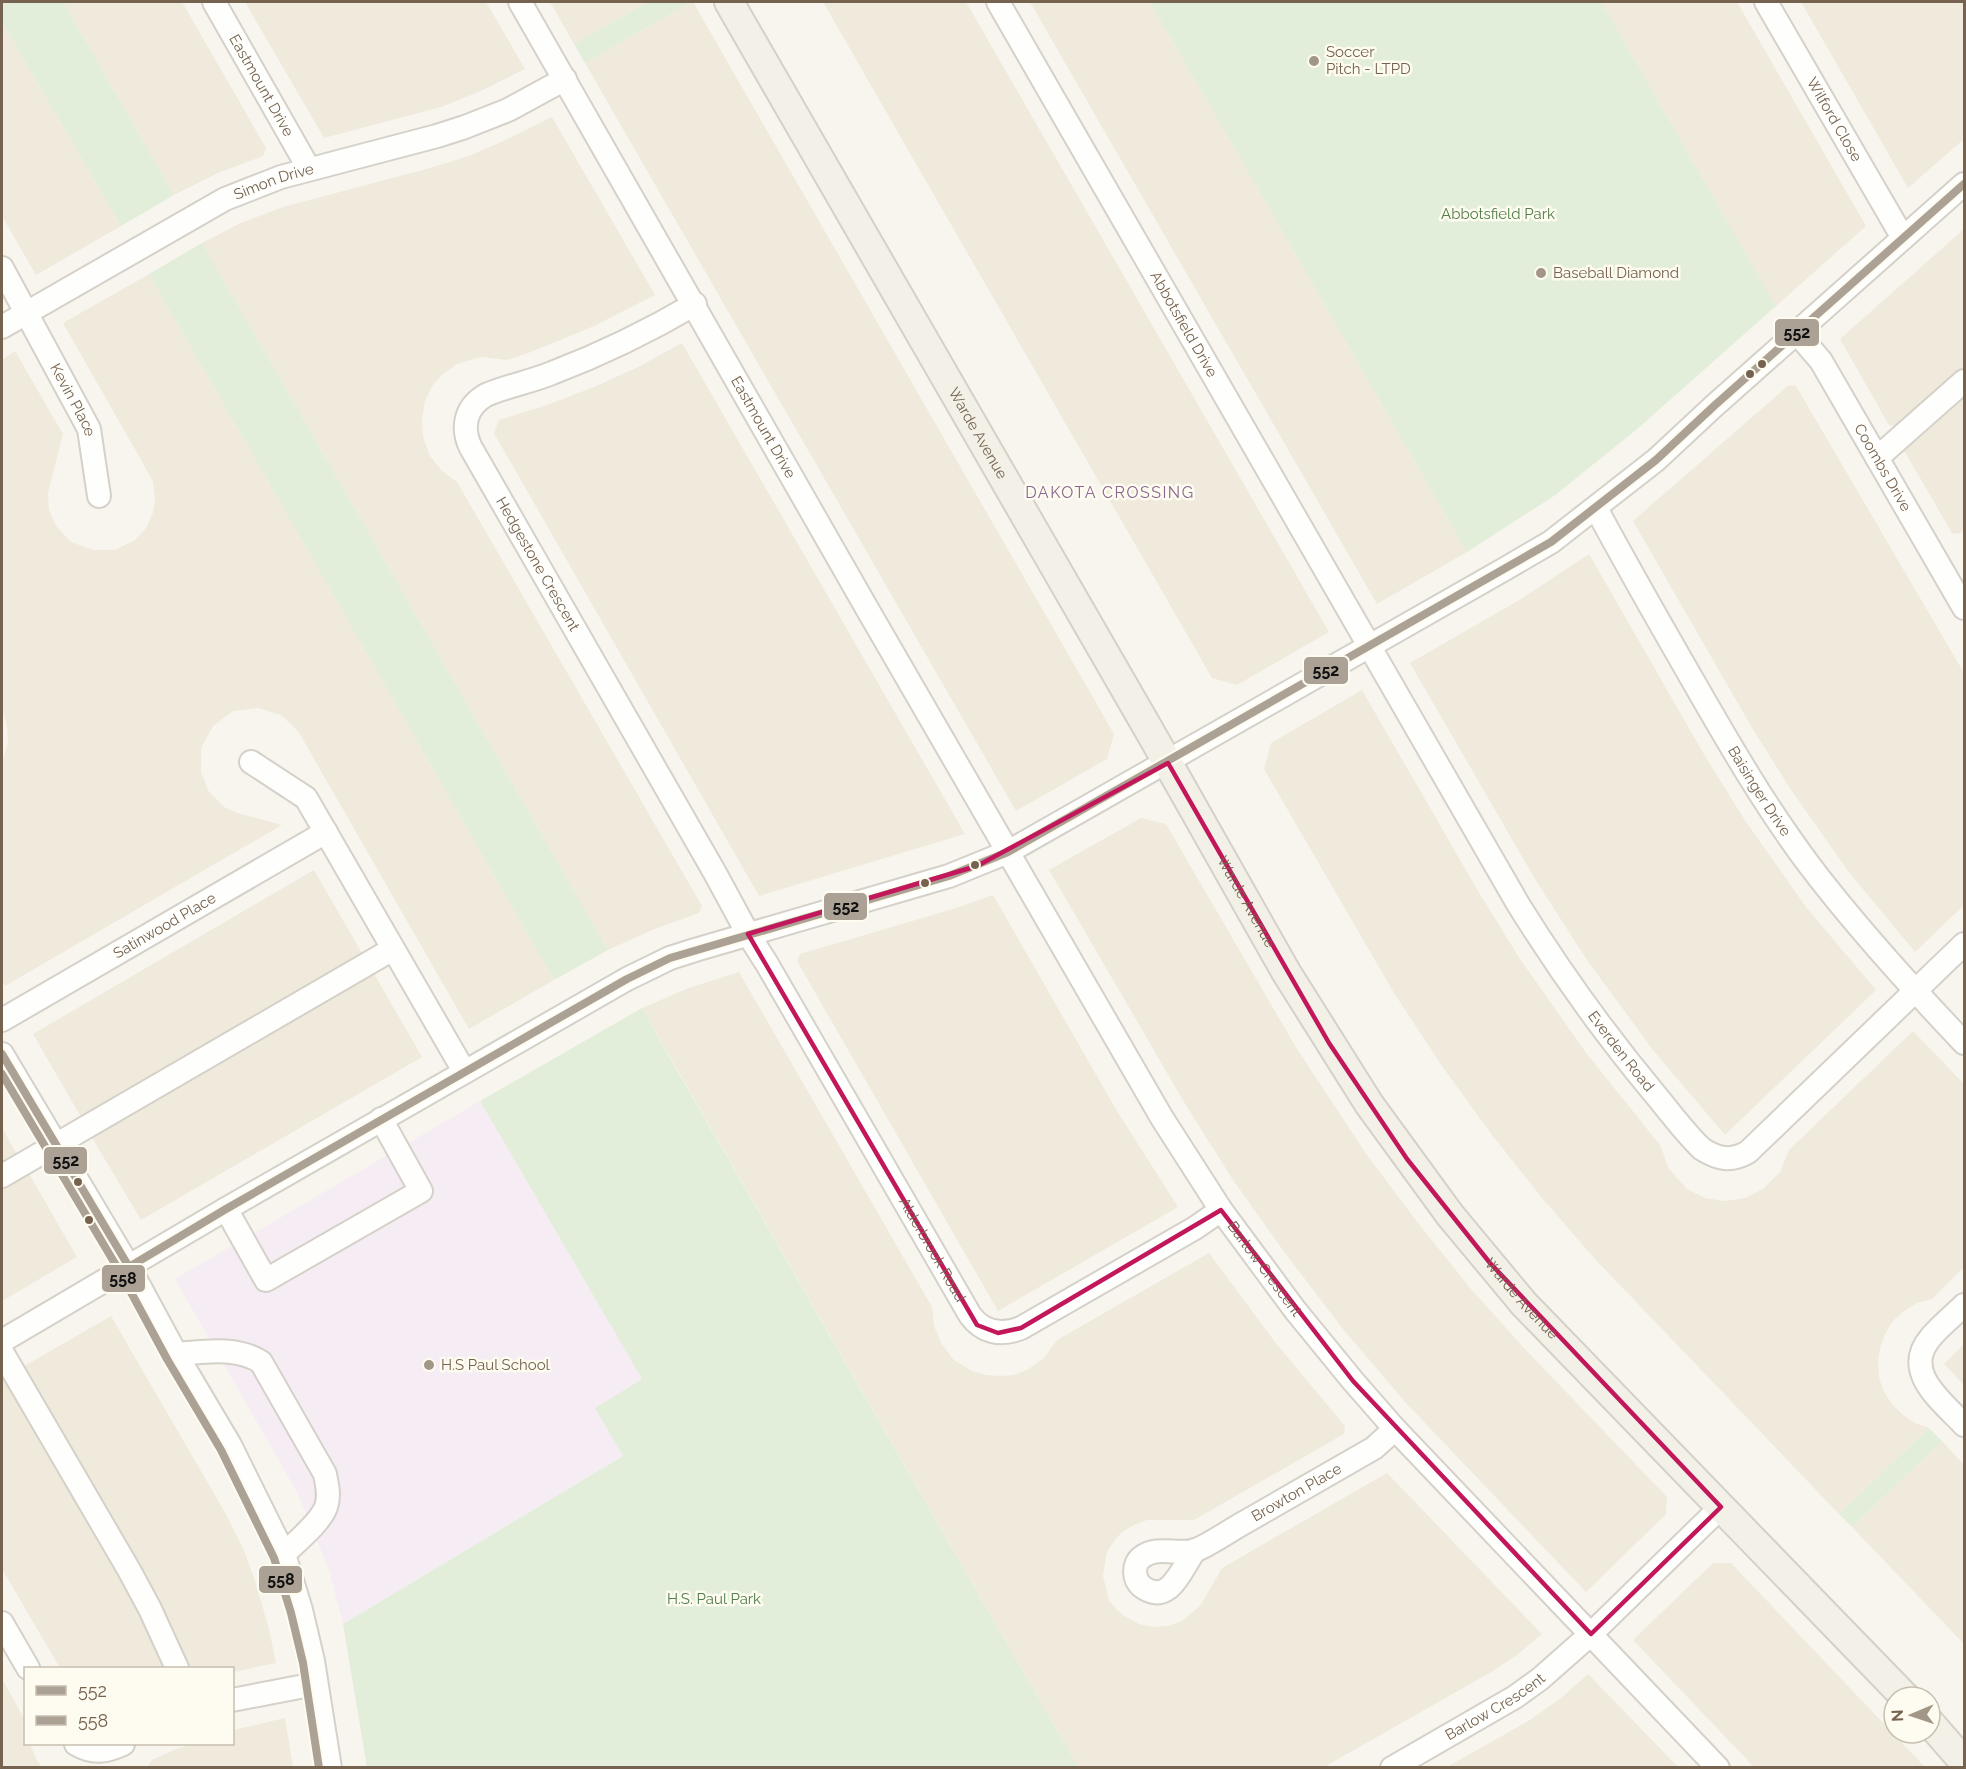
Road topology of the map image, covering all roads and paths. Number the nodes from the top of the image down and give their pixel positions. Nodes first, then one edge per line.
1 (214, 2) edge
2 (520, 2) edge
3 (729, 2) edge
4 (999, 2) edge
5 (1766, 2) edge
6 (565, 79) junction
7 (309, 169) junction
8 (1965, 184) edge
9 (1903, 238) junction
10 (2, 268) edge
11 (694, 304) junction
12 (26, 312) junction
13 (2, 327) edge
14 (1797, 333) junction
15 (1965, 381) edge
16 (1877, 458) junction
17 (99, 496) dead end
18 (1596, 508) junction
19 (1956, 572) edge
20 (1965, 608) edge
21 (1369, 647) junction
22 (251, 762) dead end
23 (1168, 763) junction
24 (326, 832) junction
25 (1008, 852) junction
26 (748, 934) junction
27 (1965, 944) edge
28 (393, 949) junction
29 (1915, 991) junction
30 (2, 1020) edge
31 (1965, 1043) edge
32 (2, 1054) edge
33 (464, 1071) junction
34 (381, 1119) junction
35 (55, 1144) junction
36 (2, 1176) edge
37 (226, 1209) junction
38 (1221, 1210) junction
39 (129, 1267) junction
40 (1965, 1305) edge
41 (2, 1341) edge
42 (2, 1352) edge
43 (176, 1354) junction
44 (1965, 1425) edge
45 (1395, 1429) junction
46 (1721, 1507) junction
47 (1195, 1550) dead end
48 (284, 1554) junction
49 (2, 1623) edge
50 (1591, 1634) junction
51 (27, 1667) edge
52 (177, 1667) edge
53 (315, 1684) junction
54 (1893, 1685) edge
55 (234, 1700) edge
56 (1942, 1736) edge
57 (79, 1745) edge
58 (119, 1745) edge
59 (1965, 1762) edge
60 (330, 1767) edge
61 (1392, 1767) edge
62 (1718, 1767) edge

1 - 7 street, Eastmount Drive
2 - 6 street, Eastmount Drive
3 - 23 main road, Warde Avenue
4 - 21 street, Abbotsfield Drive
5 - 9 street, Wilford Close
6 - 7 street, Simon Drive
6 - 11 street, Eastmount Drive
7 - 12 street, Simon Drive
8 - 9 street
9 - 14 street
10 - 12 street, Kevin Place
11 - 25 street, Eastmount Drive
11 - 26 street, Hedgestone Crescent
12 - 13 street, Simon Drive
12 - 17 street, Kevin Place
14 - 16 street, Coombs Drive
14 - 18 street
15 - 16 street
16 - 19 street, Coombs Drive
18 - 21 street
18 - 29 street, Baisinger Drive
19 - 20 street, Coombs Drive
21 - 23 street
21 - 29 street, Everden Road
22 - 24 street
23 - 25 street
23 - 46 main road, Warde Avenue
24 - 28 street
24 - 30 street, Satinwood Place
25 - 26 street
25 - 38 street, Barlow Crescent
26 - 33 street
26 - 38 street, Alderbrook Road
27 - 29 street, Everden Road
28 - 33 street
28 - 35 street
29 - 31 street, Baisinger Drive
32 - 35 street
33 - 34 street
34 - 37 street
34 - 37 street
35 - 36 street
35 - 39 street
37 - 39 street
38 - 45 street, Barlow Crescent
39 - 41 street
39 - 43 street
40 - 44 street
42 - 52 street
43 - 48 street
43 - 48 street
45 - 47 street, Browton Place
45 - 50 street, Barlow Crescent
46 - 50 street, Barlow Crescent
46 - 54 main road, Warde Avenue
48 - 53 street
49 - 51 street
50 - 61 street, Barlow Crescent
50 - 62 street, Barlow Crescent
53 - 55 street
53 - 60 street
56 - 59 main road
57 - 58 street

